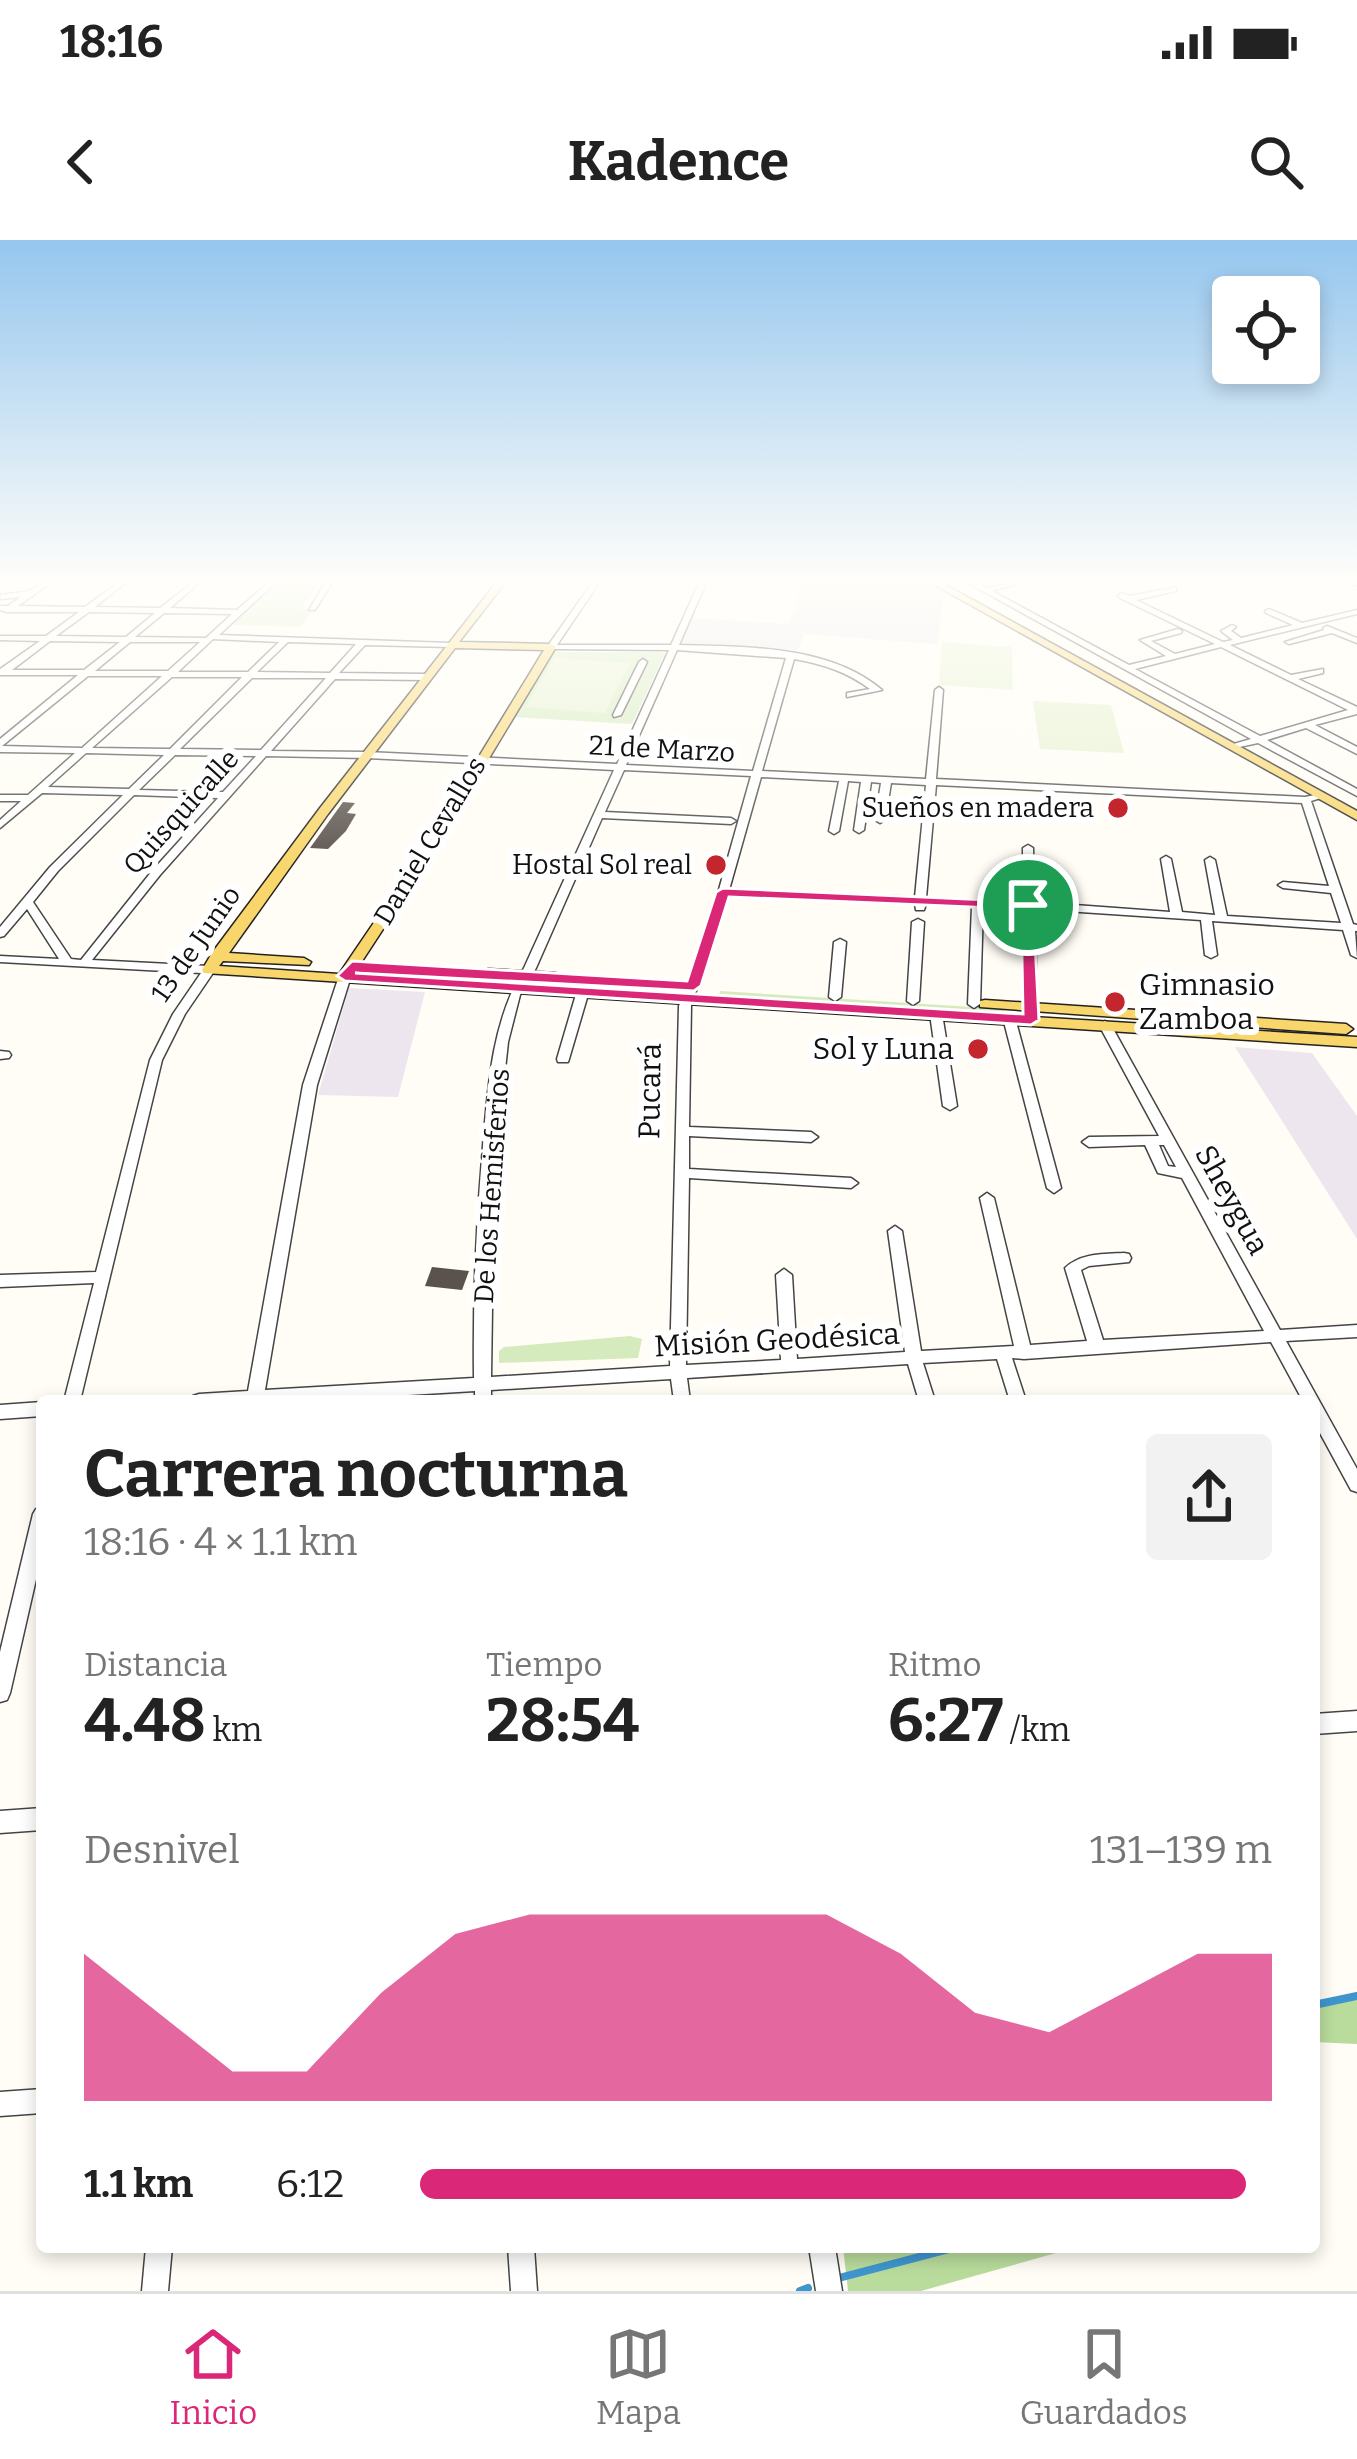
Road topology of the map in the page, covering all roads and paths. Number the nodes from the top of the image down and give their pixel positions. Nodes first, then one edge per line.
1 (79, 679) edge
2 (165, 679) edge
3 (247, 679) edge
4 (331, 679) edge
5 (424, 679) edge
6 (530, 679) edge
7 (634, 679) edge
8 (659, 679) edge
9 (784, 679) edge
10 (866, 679) edge
11 (1119, 679) edge
12 (1144, 679) edge
13 (1291, 679) edge
14 (939, 690) dead end
15 (628, 691) junction
16 (652, 693) junction
17 (850, 695) dead end
18 (1357, 712) edge
19 (617, 715) dead end
20 (1312, 727) junction
21 (1249, 745) junction
22 (0, 746) edge
23 (174, 749) junction
24 (84, 750) junction
25 (1357, 751) edge
26 (268, 752) junction
27 (367, 755) junction
28 (479, 760) junction
29 (618, 768) junction
30 (755, 775) junction
31 (844, 779) junction
32 (866, 780) junction
33 (886, 781) junction
34 (932, 783) junction
35 (132, 793) junction
36 (1357, 793) edge
37 (34, 794) junction
38 (226, 795) junction
39 (1321, 796) junction
40 (0, 798) edge
41 (1306, 800) junction
42 (1357, 806) edge
43 (598, 814) junction
44 (1357, 816) edge
45 (880, 820) dead end
46 (731, 821) dead end
47 (0, 824) edge
48 (859, 830) dead end
49 (835, 831) dead end
50 (1028, 848) dead end
51 (1166, 859) dead end
52 (1210, 860) dead end
53 (1283, 885) dead end
54 (1336, 890) junction
55 (723, 892) junction
56 (978, 903) junction
57 (29, 904) junction
58 (1028, 905) junction
59 (919, 911) junction
60 (1178, 917) junction
61 (1206, 919) junction
62 (1222, 920) junction
63 (1352, 928) edge
64 (0, 934) edge
65 (840, 942) dead end
66 (1211, 955) dead end
67 (1357, 955) edge
68 (0, 959) edge
69 (66, 961) junction
70 (85, 962) junction
71 (213, 963) junction
72 (349, 971) junction
73 (518, 981) junction
74 (583, 992) junction
75 (692, 992) junction
76 (836, 997) junction
77 (913, 1000) junction
78 (974, 1004) junction
79 (1031, 1013) junction
80 (936, 1014) junction
81 (1009, 1018) junction
82 (1105, 1025) junction
83 (1357, 1030) edge
84 (1357, 1042) edge
85 (562, 1059) dead end
86 (950, 1106) dead end
87 (682, 1131) junction
88 (811, 1137) dead end
89 (1089, 1142) dead end
90 (1160, 1143) junction
91 (681, 1173) junction
92 (851, 1183) dead end
93 (1054, 1188) dead end
94 (987, 1198) dead end
95 (895, 1231) dead end
96 (1124, 1258) dead end
97 (784, 1276) dead end
98 (99, 1277) junction
99 (0, 1281) edge
100 (1357, 1331) edge
101 (1275, 1335) junction
102 (1097, 1348) junction
103 (1024, 1353) junction
104 (1003, 1354) junction
105 (914, 1359) junction
106 (789, 1366) junction
107 (678, 1372) junction
108 (482, 1382) junction
109 (73, 1395) edge
110 (256, 1395) edge
111 (318, 1395) edge
112 (483, 1395) edge
113 (681, 1395) edge
114 (925, 1395) edge
115 (1016, 1395) edge
116 (1308, 1395) edge
117 (36, 1409) edge
118 (0, 1412) edge
119 (1320, 1417) edge
120 (1357, 1485) edge
121 (36, 1540) edge
122 (0, 1693) edge
123 (1357, 1721) edge
124 (1320, 1724) edge
125 (36, 1820) edge
126 (0, 1822) edge
127 (36, 2101) edge
128 (0, 2104) edge
129 (158, 2253) edge
130 (521, 2253) edge
131 (823, 2253) edge
132 (155, 2291) edge
133 (524, 2291) edge
134 (830, 2291) edge

1 - 22 street
2 - 24 street
3 - 23 street
4 - 26 street, Quisquicalle
5 - 27 main road, 13 de Junio
6 - 28 main road, Daniel Cevallos
7 - 15 street
8 - 16 street, De los Hemisferios
9 - 30 street, Pucará
10 - 17 street
11 - 21 main road
12 - 21 street
13 - 18 street
14 - 34 street
15 - 16 street
15 - 19 street
16 - 29 street, De los Hemisferios
18 - 20 street
20 - 21 street
20 - 25 street
21 - 36 street
21 - 39 main road
21 - 42 main road
22 - 24 street, 21 de Marzo
23 - 24 street, 21 de Marzo
23 - 26 street, 21 de Marzo
23 - 35 street
24 - 37 street
26 - 27 street, 21 de Marzo
26 - 38 street, Quisquicalle
27 - 28 street, 21 de Marzo
27 - 71 main road, 13 de Junio
28 - 29 street, 21 de Marzo
28 - 72 main road, Daniel Cevallos
29 - 30 street, 21 de Marzo
29 - 43 street, De los Hemisferios
30 - 31 street, 21 de Marzo
30 - 55 street, Pucará
31 - 32 street, 21 de Marzo
31 - 49 street
32 - 33 street, 21 de Marzo
32 - 48 street
33 - 34 street, 21 de Marzo
33 - 45 street
34 - 41 street, 21 de Marzo
34 - 59 street
35 - 37 street
35 - 38 street
35 - 57 street
37 - 40 street
37 - 47 street
38 - 70 street, Quisquicalle
39 - 41 street, 21 de Marzo
39 - 44 main road
41 - 54 street
43 - 46 street
43 - 73 street, De los Hemisferios
50 - 58 street
51 - 60 street
52 - 62 street
53 - 54 street
54 - 63 street
55 - 59 street
55 - 75 street, Pucará
56 - 58 street
56 - 59 street
56 - 78 street
57 - 64 street
57 - 69 street
58 - 60 street
58 - 79 street
59 - 77 street
60 - 61 street
61 - 62 street
61 - 66 street
62 - 63 street
63 - 67 street
65 - 76 street
68 - 69 street
69 - 70 street
70 - 71 street
71 - 72 main road
71 - 98 street, 13 de Junio
72 - 73 main road
72 - 110 street, Daniel Cevallos
73 - 74 main road
73 - 75 main road
73 - 108 street, De los Hemisferios
74 - 75 main road
74 - 85 street
75 - 76 main road
75 - 80 main road
75 - 87 street, Pucará
76 - 77 main road
77 - 78 main road
78 - 79 main road
79 - 81 main road
79 - 82 main road
79 - 83 main road
80 - 81 main road
80 - 86 street
81 - 93 street
82 - 84 main road
82 - 90 street, Sheygua
87 - 88 street
87 - 91 street, Pucará
89 - 90 street
90 - 101 street, Sheygua
91 - 92 street
91 - 107 street, Pucará
94 - 103 street
95 - 105 street
96 - 102 street
97 - 106 street
98 - 99 street
98 - 109 street, 13 de Junio
100 - 101 street, Misión Geodésica
101 - 102 street, Misión Geodésica
101 - 116 street, Sheygua
102 - 103 street, Misión Geodésica
103 - 104 street, Misión Geodésica
104 - 105 street, Misión Geodésica
104 - 115 street
105 - 106 street, Misión Geodésica
105 - 114 street
106 - 107 street, Misión Geodésica
107 - 108 street, Misión Geodésica
107 - 113 street, Pucará
108 - 111 street, Misión Geodésica
108 - 112 street, De los Hemisferios
117 - 118 street
119 - 120 street, Sheygua
121 - 122 street
123 - 124 street
125 - 126 street
127 - 128 street
129 - 132 street
130 - 133 street
131 - 134 street

